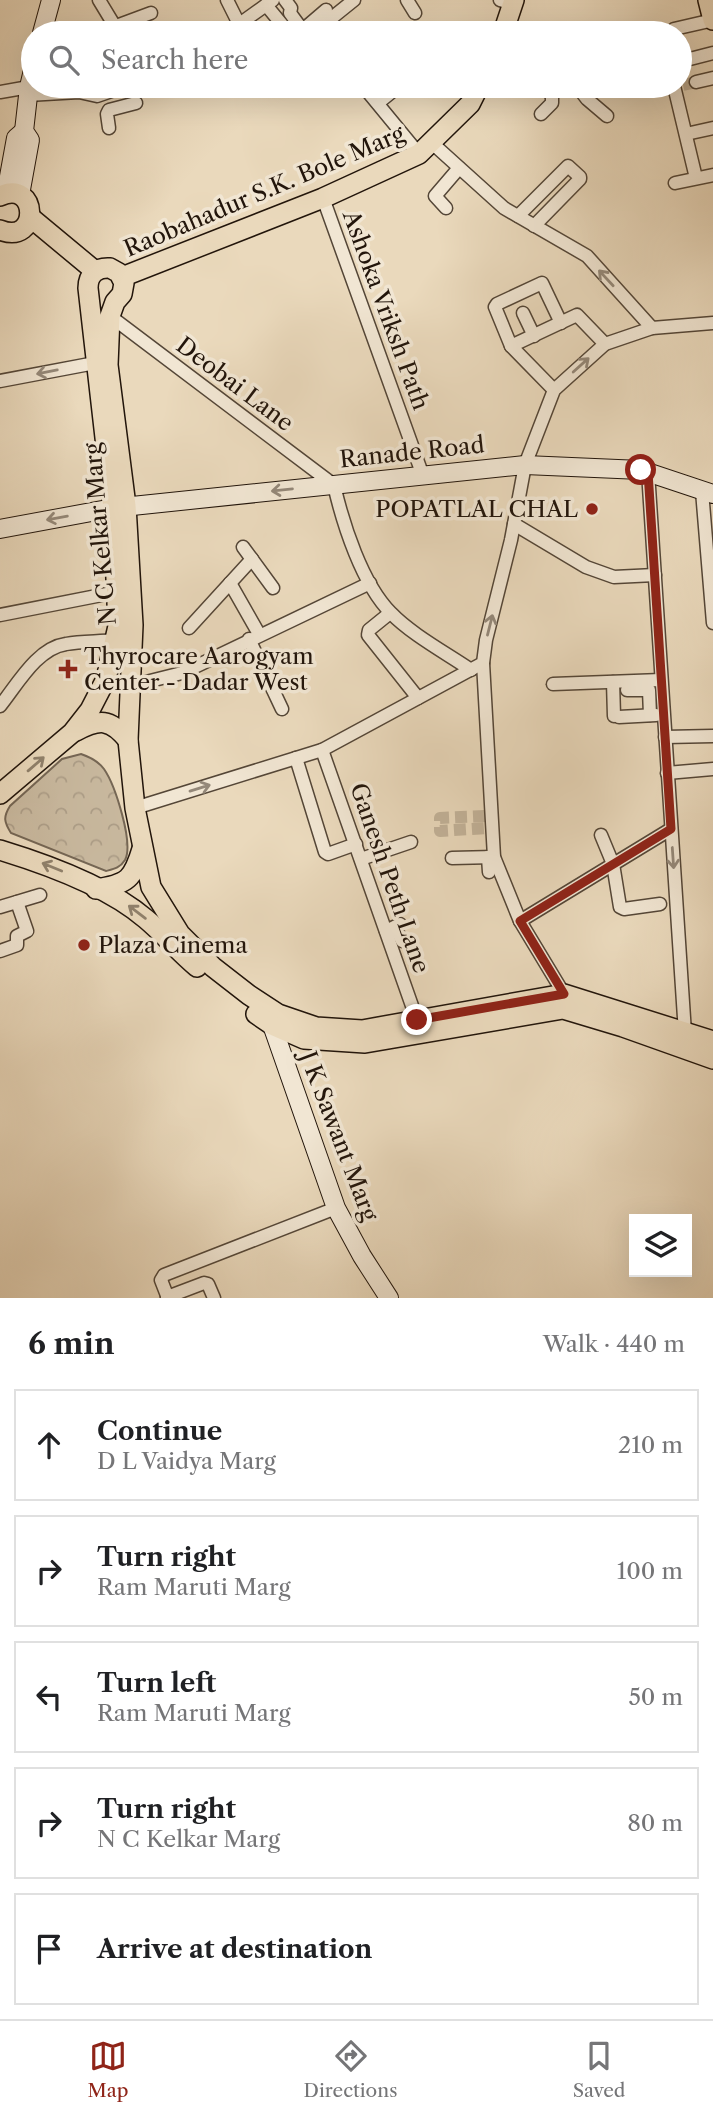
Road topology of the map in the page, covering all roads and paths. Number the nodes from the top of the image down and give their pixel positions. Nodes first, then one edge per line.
1 (51, 0) edge
2 (99, 0) edge
3 (227, 0) edge
4 (302, 0) edge
5 (354, 0) edge
6 (407, 0) edge
7 (708, 0) edge
8 (509, 1) edge
9 (269, 2) edge
10 (288, 4) edge
11 (326, 10) dead end
12 (151, 13) dead end
13 (415, 13) dead end
14 (713, 20) edge
15 (45, 21) edge
16 (112, 21) edge
17 (135, 21) edge
18 (238, 21) edge
19 (243, 21) edge
20 (281, 21) edge
21 (296, 21) edge
22 (318, 21) edge
23 (324, 21) edge
24 (505, 21) edge
25 (692, 25) edge
26 (713, 55) edge
27 (692, 59) edge
28 (713, 78) edge
29 (696, 82) tunnel mouth
30 (21, 86) edge
31 (0, 92) edge
32 (28, 98) edge
33 (98, 98) edge
34 (116, 98) edge
35 (381, 98) edge
36 (473, 98) edge
37 (552, 98) edge
38 (586, 98) edge
39 (679, 98) edge
40 (136, 103) dead end
41 (116, 107) junction
42 (607, 116) dead end
43 (558, 118) dead end
44 (713, 128) edge
45 (686, 134) junction
46 (426, 149) junction
47 (459, 168) junction
48 (713, 175) edge
49 (696, 178) junction
50 (675, 183) dead end
51 (9, 195) edge
52 (323, 198) junction
53 (531, 203) junction
54 (446, 208) dead end
55 (544, 215) junction
56 (518, 216) junction
57 (27, 223) junction
58 (534, 226) junction
59 (0, 230) edge
60 (122, 277) junction
61 (91, 282) junction
62 (112, 309) junction
63 (523, 313) dead end
64 (561, 323) junction
65 (713, 323) edge
66 (652, 328) junction
67 (549, 329) junction
68 (534, 336) junction
69 (559, 340) dead end
70 (605, 344) junction
71 (511, 346) junction
72 (95, 363) junction
73 (0, 381) edge
74 (554, 390) junction
75 (525, 465) junction
76 (648, 472) junction
77 (423, 476) junction
78 (334, 485) junction
79 (707, 492) edge
80 (120, 507) junction
81 (514, 524) junction
82 (0, 529) edge
83 (243, 547) dead end
84 (252, 559) junction
85 (654, 575) junction
86 (230, 583) junction
87 (370, 583) junction
88 (273, 588) dead end
89 (117, 592) junction
90 (390, 613) junction
91 (0, 615) edge
92 (713, 623) edge
93 (189, 628) dead end
94 (254, 637) junction
95 (115, 640) junction
96 (483, 663) junction
97 (471, 670) junction
98 (661, 680) junction
99 (613, 682) junction
100 (553, 684) dead end
101 (130, 686) junction
102 (627, 690) dead end
103 (418, 698) junction
104 (0, 706) edge
105 (282, 709) dead end
106 (657, 712) junction
107 (72, 733) junction
108 (713, 736) edge
109 (665, 737) junction
110 (128, 740) junction
111 (323, 750) junction
112 (296, 758) junction
113 (713, 769) edge
114 (667, 773) junction
115 (0, 794) edge
116 (135, 808) junction
117 (671, 829) junction
118 (601, 835) dead end
119 (411, 842) dead end
120 (356, 844) junction
121 (2, 848) edge
122 (143, 848) junction
123 (491, 857) junction
124 (452, 858) dead end
125 (361, 859) junction
126 (613, 864) junction
127 (489, 872) dead end
128 (96, 889) junction
129 (40, 895) dead end
130 (17, 902) junction
131 (660, 904) dead end
132 (0, 907) edge
133 (520, 921) junction
134 (0, 951) edge
135 (564, 994) junction
136 (417, 1020) junction
137 (272, 1026) junction
138 (685, 1033) junction
139 (713, 1041) edge
140 (713, 1059) edge
141 (336, 1208) junction
142 (167, 1298) edge
143 (214, 1298) edge
144 (389, 1298) edge

1 - 15 street
2 - 16 street
3 - 18 street
4 - 10 street
5 - 23 street
6 - 13 street
7 - 14 main road
8 - 24 main road
9 - 19 street
9 - 20 street
10 - 21 street
11 - 22 street
12 - 17 street
14 - 25 street
26 - 27 street
28 - 29 street
30 - 31 street
32 - 51 street
33 - 41 street
34 - 41 street
35 - 46 street
36 - 46 main road, Raobahadur S.K. Bole Marg
37 - 43 street
38 - 42 street
39 - 45 street
40 - 41 street
44 - 45 street
45 - 49 street
46 - 47 street
46 - 52 main road, Raobahadur S.K. Bole Marg
47 - 54 street
47 - 56 street
48 - 49 street
49 - 50 street
51 - 57 main road
52 - 60 main road, Raobahadur S.K. Bole Marg
52 - 77 street, Ashoka Vriksh Path
53 - 55 street
53 - 55 street
53 - 56 street
55 - 58 street
56 - 58 street
57 - 59 main road
57 - 61 main road
66 -> 58 street
60 - 61 main road
60 - 62 main road, N C Kelkar Marg
61 - 72 main road, N C Kelkar Marg
62 - 78 street, Deobai Lane
62 - 80 main road, N C Kelkar Marg
63 - 68 street
64 - 67 street
64 - 70 street
64 - 71 street
65 - 66 street
66 - 70 street
67 - 68 street
67 - 69 street
68 - 71 street
74 -> 70 street
71 - 74 street
72 -> 73 street
72 - 80 main road, N C Kelkar Marg
74 - 75 street
75 - 76 street, Ranade Road
75 - 77 street, Ranade Road
75 - 81 street
76 - 79 street, Ranade Road
76 - 85 street
77 - 78 street, Ranade Road
78 -> 80 street, Ranade Road
78 - 87 street
79 - 92 street
80 -> 82 street, Ranade Road
80 - 89 main road, N C Kelkar Marg
80 - 101 main road, N C Kelkar Marg
81 - 85 street
96 -> 81 street
83 - 84 street
84 - 86 street
84 - 88 street
85 - 98 street
86 - 93 street
86 - 94 street
87 - 90 street
87 - 94 street
89 - 91 street
89 - 95 main road, N C Kelkar Marg
90 - 97 street
90 - 103 street
94 - 101 street
94 - 105 street
95 - 104 street
95 - 107 main road, N C Kelkar Marg
96 - 97 street
96 - 123 street
97 - 103 street
98 - 99 street
98 - 106 street
99 - 100 street
99 - 106 street
101 - 110 main road, N C Kelkar Marg
102 - 106 street
103 - 111 street
106 - 109 street
107 - 110 main road
115 -> 107 main road, N C Kelkar Marg
108 - 109 street
109 - 114 street
110 - 116 main road, N C Kelkar Marg
111 - 112 street
111 - 120 street, Ganesh Peth Lane
116 -> 112 street
112 - 120 street
113 - 114 street
114 - 117 street
116 - 122 main road, N C Kelkar Marg
117 - 126 street
117 -> 138 street
118 - 126 street
119 - 125 street
120 - 125 street, Ganesh Peth Lane
128 -> 121 main road
122 - 128 main road
122 - 136 main road, N C Kelkar Marg
123 - 124 street
123 - 127 street
123 - 133 street
125 - 136 street, Ganesh Peth Lane
126 - 131 street
126 - 133 street
137 -> 128 main road
129 - 130 street
130 - 132 street
130 - 134 street
133 - 135 street
135 - 136 main road, N C Kelkar Marg
135 - 138 main road, N C Kelkar Marg
137 - 140 main road
137 - 141 street, J K Sawant Marg
138 - 139 main road, N C Kelkar Marg
141 - 142 street
141 - 144 street, J K Sawant Marg
142 - 143 street

